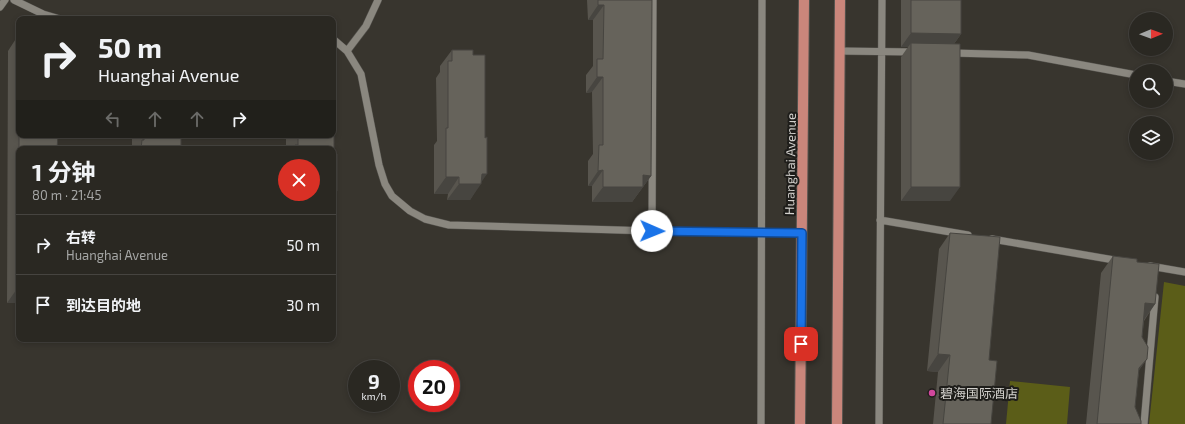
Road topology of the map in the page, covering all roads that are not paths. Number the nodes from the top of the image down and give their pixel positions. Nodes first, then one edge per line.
1 (5, 0) edge
2 (14, 0) edge
3 (378, 0) edge
4 (653, 0) edge
5 (762, 0) edge
6 (804, 0) edge
7 (840, 0) edge
8 (882, 0) edge
9 (0, 7) edge
10 (50, 16) edge
11 (336, 42) edge
12 (347, 51) junction
13 (839, 51) junction
14 (882, 52) junction
15 (920, 53) edge
16 (943, 53) edge
17 (1129, 74) edge
18 (1173, 81) edge
19 (1185, 84) edge
20 (880, 220) junction
21 (652, 231) junction
22 (761, 233) junction
23 (802, 233) junction
24 (1128, 262) edge
25 (1143, 265) edge
26 (1158, 267) junction
27 (1185, 272) edge
28 (1157, 275) edge
29 (1156, 291) edge
30 (760, 424) edge
31 (800, 424) edge
32 (837, 424) edge
33 (879, 424) edge
34 (1144, 424) edge

1 - 9 street
2 - 10 street
3 - 12 street
4 - 21 street
5 - 22 street
6 - 23 main road, Huanghai Avenue
7 - 13 main road
8 - 14 street
11 - 12 street
12 - 21 street
13 - 14 street
13 - 32 main road
14 - 15 street
14 - 20 street
16 - 17 street
18 - 19 street
20 - 24 street
20 - 33 street
21 - 22 street
22 - 23 street
22 - 30 street
23 - 31 main road, Huanghai Avenue
25 - 26 street
26 - 27 street
26 - 28 street
29 - 34 street

